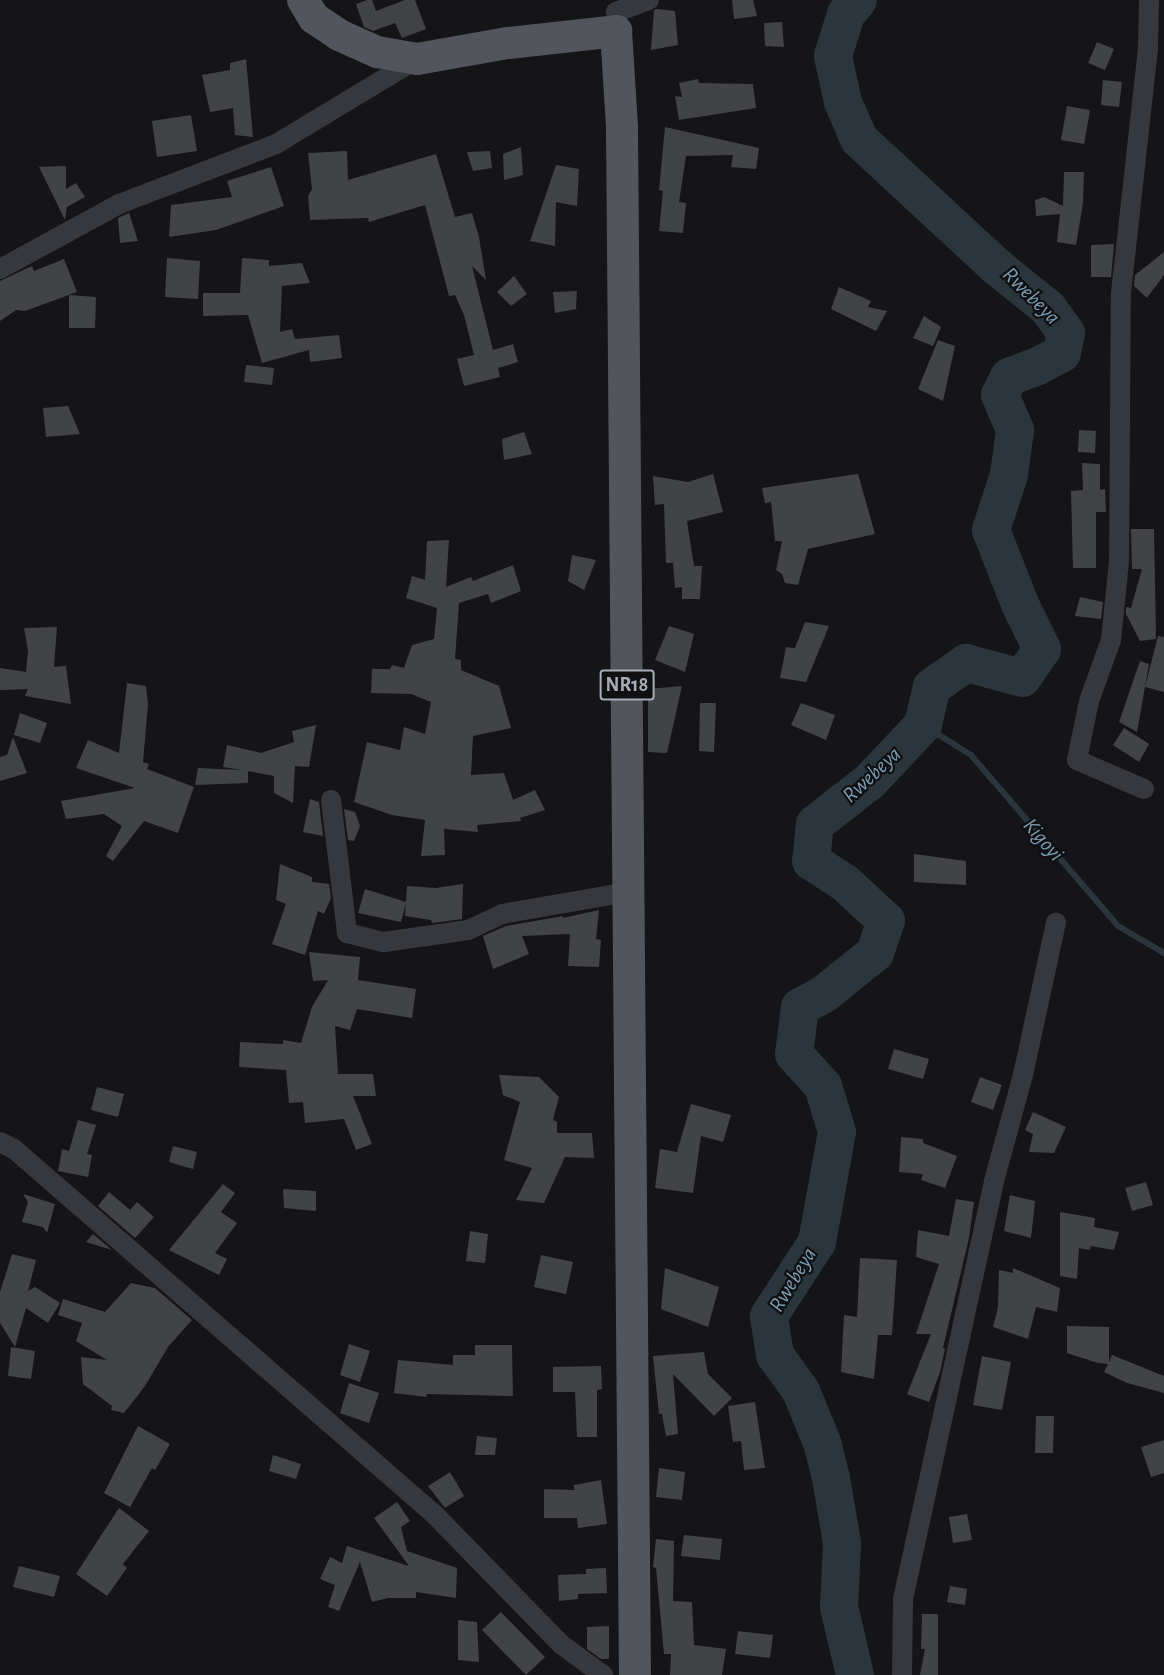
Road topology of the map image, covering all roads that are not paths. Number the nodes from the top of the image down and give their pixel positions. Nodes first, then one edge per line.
1 (303, 0) edge
2 (649, 0) edge
3 (1149, 0) edge
4 (616, 14) edge
5 (417, 59) junction
6 (0, 269) edge
7 (1144, 789) dead end
8 (331, 800) dead end
9 (628, 892) junction
10 (1056, 923) dead end
11 (0, 1142) edge
12 (603, 1675) edge
13 (635, 1675) edge
14 (902, 1675) edge

1 - 5 main road
2 - 4 street
3 - 7 street
4 - 5 main road
4 - 9 main road, NR18
5 - 6 street
8 - 9 street
9 - 13 main road, NR18
10 - 14 street
11 - 12 street

